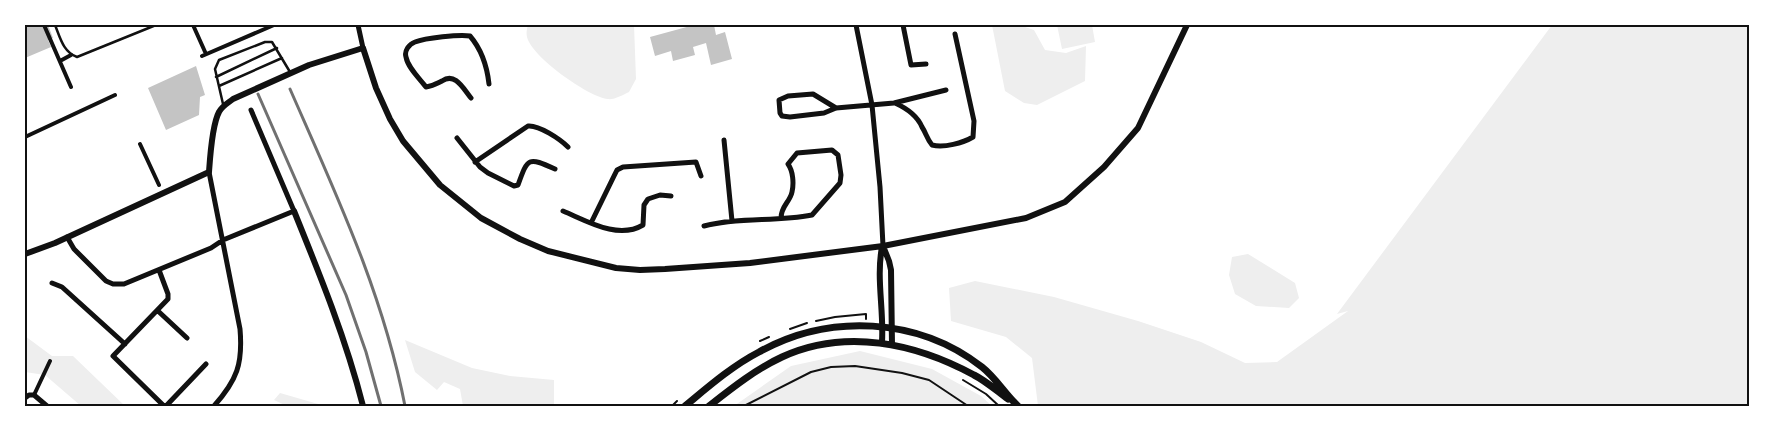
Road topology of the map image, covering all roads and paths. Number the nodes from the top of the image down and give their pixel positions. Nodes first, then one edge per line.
1 (44, 25) edge
2 (55, 25) edge
3 (156, 25) edge
4 (193, 25) edge
5 (274, 25) edge
6 (358, 25) edge
7 (856, 25) edge
8 (903, 25) edge
9 (1187, 25) edge
10 (955, 34) dead end
11 (277, 48) junction
12 (363, 48) junction
13 (71, 55) junction
14 (282, 58) junction
15 (60, 61) junction
16 (926, 64) dead end
17 (291, 73) junction
18 (216, 77) junction
19 (488, 84) dead end
20 (219, 86) junction
21 (71, 87) dead end
22 (946, 90) dead end
23 (115, 95) dead end
24 (471, 98) dead end
25 (894, 103) junction
26 (872, 105) junction
27 (223, 106) junction
28 (836, 108) junction
29 (251, 110) dead end
30 (25, 137) edge
31 (457, 138) dead end
32 (724, 140) dead end
33 (140, 144) dead end
34 (568, 146) dead end
35 (475, 162) junction
36 (555, 169) dead end
37 (210, 172) junction
38 (701, 176) dead end
39 (159, 185) dead end
40 (671, 196) dead end
41 (294, 211) junction
42 (563, 211) dead end
43 (781, 218) junction
44 (732, 221) junction
45 (591, 223) junction
46 (704, 226) dead end
47 (67, 238) junction
48 (223, 240) junction
49 (882, 246) junction
50 (25, 254) edge
51 (159, 270) junction
52 (52, 283) dead end
53 (158, 311) junction
54 (883, 326) junction
55 (892, 328) junction
56 (187, 338) dead end
57 (882, 342) junction
58 (125, 344) junction
59 (892, 345) junction
60 (50, 361) dead end
61 (206, 364) dead end
62 (962, 379) dead end
63 (34, 394) junction
64 (25, 398) edge
65 (1015, 404) edge
66 (46, 406) edge
67 (165, 406) edge
68 (214, 406) edge
69 (363, 406) edge
70 (685, 406) edge
71 (709, 406) edge
72 (744, 406) edge
73 (968, 406) edge
74 (999, 406) edge

1 - 15 street
2 - 13 lane
3 - 13 lane
4 - 5 street
6 - 12 street
7 - 26 street
8 - 16 street
9 - 49 street
10 - 25 street
11 - 14 lane
11 - 18 lane
11 - 18 lane
12 - 17 street
12 - 49 street
13 - 15 street
14 - 17 lane
14 - 20 lane
15 - 21 street
17 - 27 street
18 - 20 lane
19 - 24 street
20 - 27 lane
22 - 25 street
23 - 30 street
25 - 26 street
26 - 28 street
26 - 49 street
27 - 37 street
28 - 28 street
29 - 41 street
31 - 35 street
32 - 44 street
33 - 39 street
34 - 35 street
35 - 36 street
37 - 47 street
37 - 48 street
38 - 45 street
40 - 45 street
41 - 48 street
41 - 69 street
42 - 45 street
43 - 43 street
43 - 44 street
44 - 46 street
47 - 50 street
47 - 51 street
48 - 51 street
48 - 68 street
49 - 54 street
49 - 55 street
51 - 53 street
52 - 58 street
53 - 56 street
53 - 58 street
54 - 55 main road
54 - 57 street
54 - 70 main road
55 - 59 street
55 - 65 main road
57 - 59 main road
57 - 71 main road
58 - 67 street
59 - 65 main road
60 - 63 street
61 - 67 street
62 - 74 path
63 - 64 street
63 - 66 street
72 - 73 path

